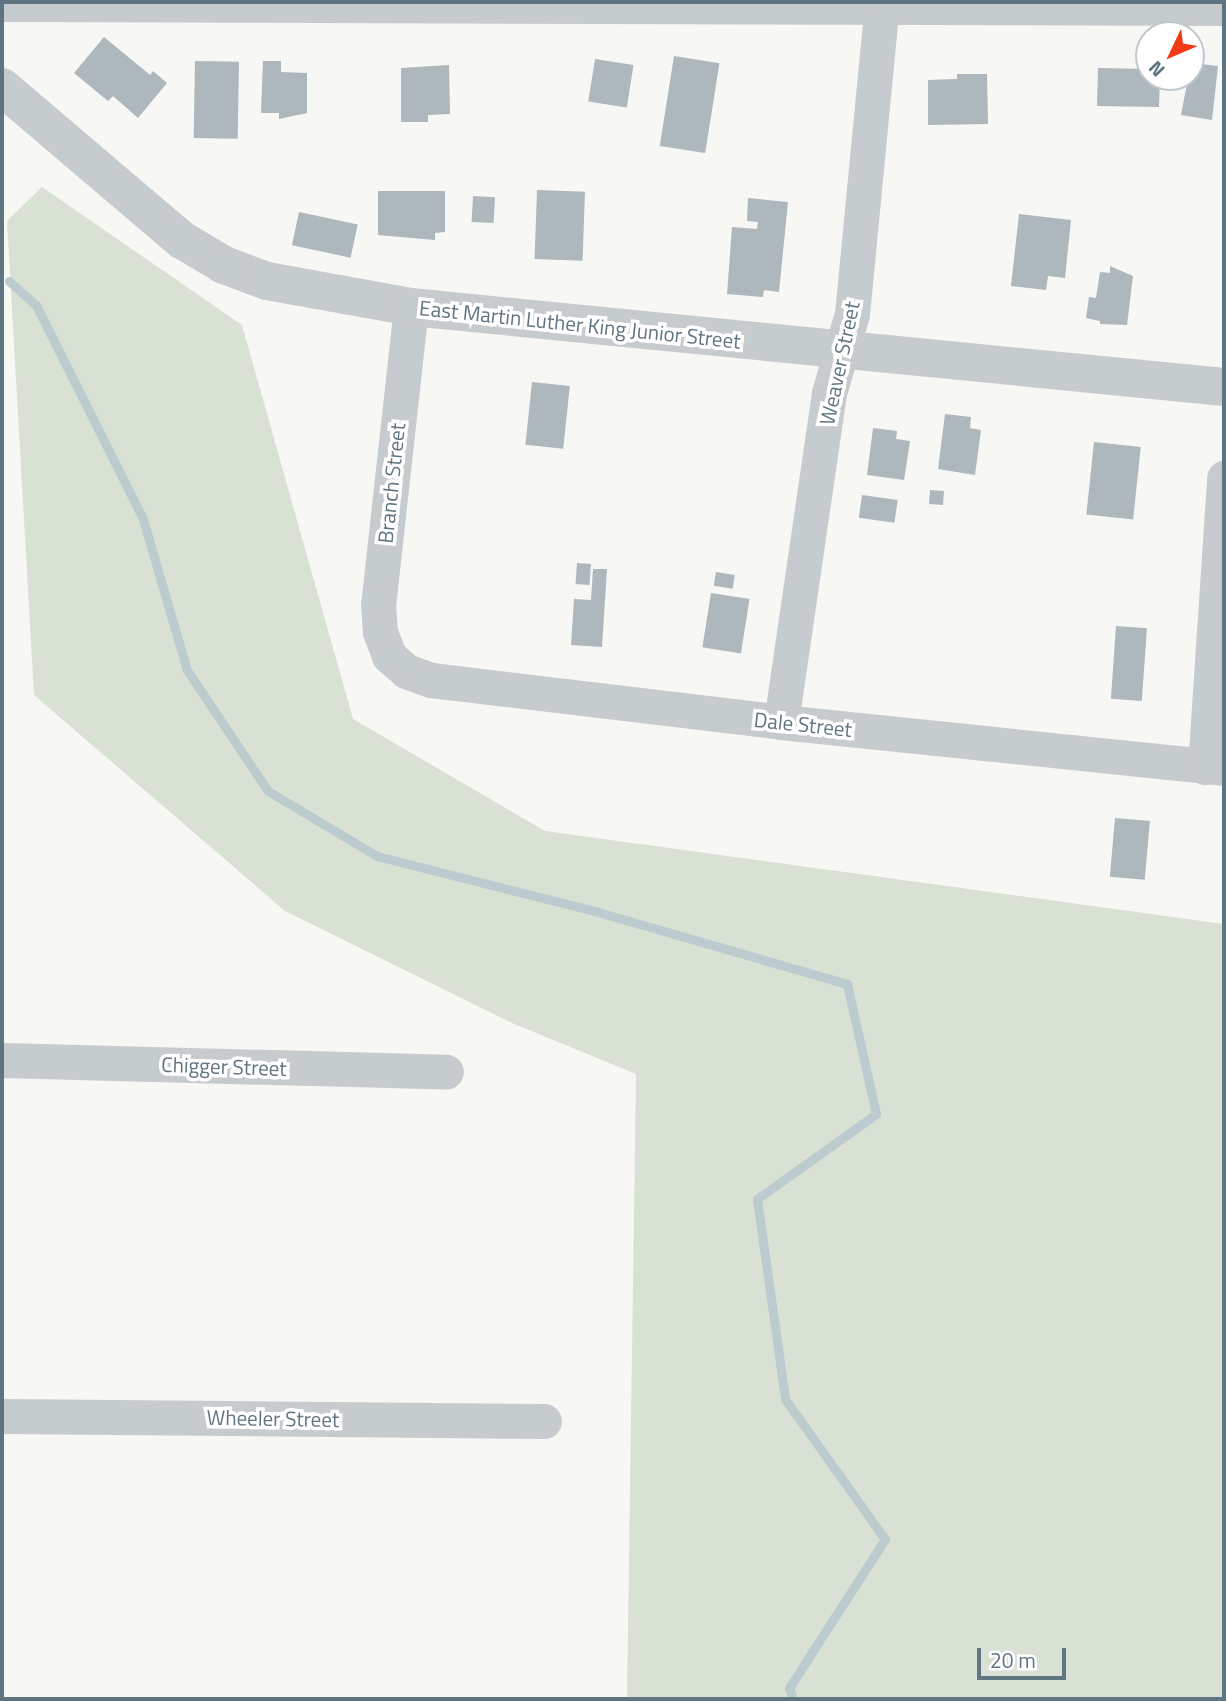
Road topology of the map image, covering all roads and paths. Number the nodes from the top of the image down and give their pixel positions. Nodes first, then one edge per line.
1 (2, 4) edge
2 (882, 4) edge
3 (1224, 8) edge
4 (3, 95) edge
5 (411, 307) junction
6 (842, 351) junction
7 (1224, 387) edge
8 (1224, 478) edge
9 (389, 656) joint
10 (781, 722) junction
11 (1215, 767) edge
12 (2, 1060) edge
13 (446, 1072) dead end
14 (2, 1416) edge
15 (544, 1421) dead end

1 - 2 street
2 - 3 street
2 - 6 street, Weaver Street
4 - 5 street, East Martin Luther King Junior Street
5 - 6 street, East Martin Luther King Junior Street
5 - 9 street, Branch Street
6 - 7 street, East Martin Luther King Junior Street
6 - 10 street, Weaver Street
8 - 11 street
9 - 10 street, Dale Street
10 - 11 street, Dale Street
12 - 13 street, Chigger Street
14 - 15 street, Wheeler Street

